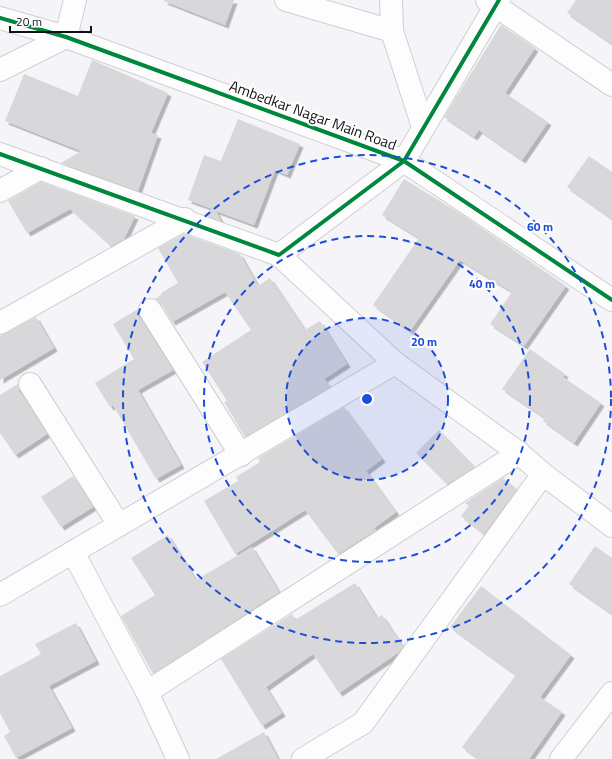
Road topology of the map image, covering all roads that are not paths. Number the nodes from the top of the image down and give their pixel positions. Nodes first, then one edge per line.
1 (75, 0) edge
2 (286, 0) edge
3 (391, 0) edge
4 (494, 2) edge
5 (0, 18) edge
6 (392, 31) junction
7 (66, 37) junction
8 (0, 70) edge
9 (612, 85) edge
10 (423, 127) junction
11 (0, 154) edge
12 (404, 161) junction
13 (42, 168) junction
14 (0, 192) edge
15 (185, 219) junction
16 (280, 255) junction
17 (612, 300) edge
18 (150, 310) dead end
19 (0, 323) edge
20 (395, 363) junction
21 (30, 384) dead end
22 (519, 452) junction
23 (241, 454) junction
24 (543, 474) junction
25 (120, 525) junction
26 (612, 526) edge
27 (73, 552) junction
28 (0, 595) edge
29 (147, 692) junction
30 (612, 693) edge
31 (178, 759) edge
32 (303, 759) edge
33 (561, 759) edge

1 - 7 street
2 - 6 street
3 - 6 street
4 - 9 street
4 - 10 street
5 - 7 street, Ambedkar Nagar Main Road
6 - 10 street
7 - 8 street
7 - 12 street, Ambedkar Nagar Main Road
10 - 12 street
11 - 13 street
12 - 16 street
12 - 17 street, Ambedkar Nagar Main Road
13 - 14 street
13 - 15 street
15 - 16 street
15 - 19 street
16 - 20 street
18 - 23 street
20 - 22 street
20 - 23 street
21 - 25 street
22 - 24 street
22 - 29 street
23 - 25 street
24 - 26 street
24 - 32 street
25 - 27 street
27 - 28 street
27 - 29 street
29 - 31 street
30 - 33 street

